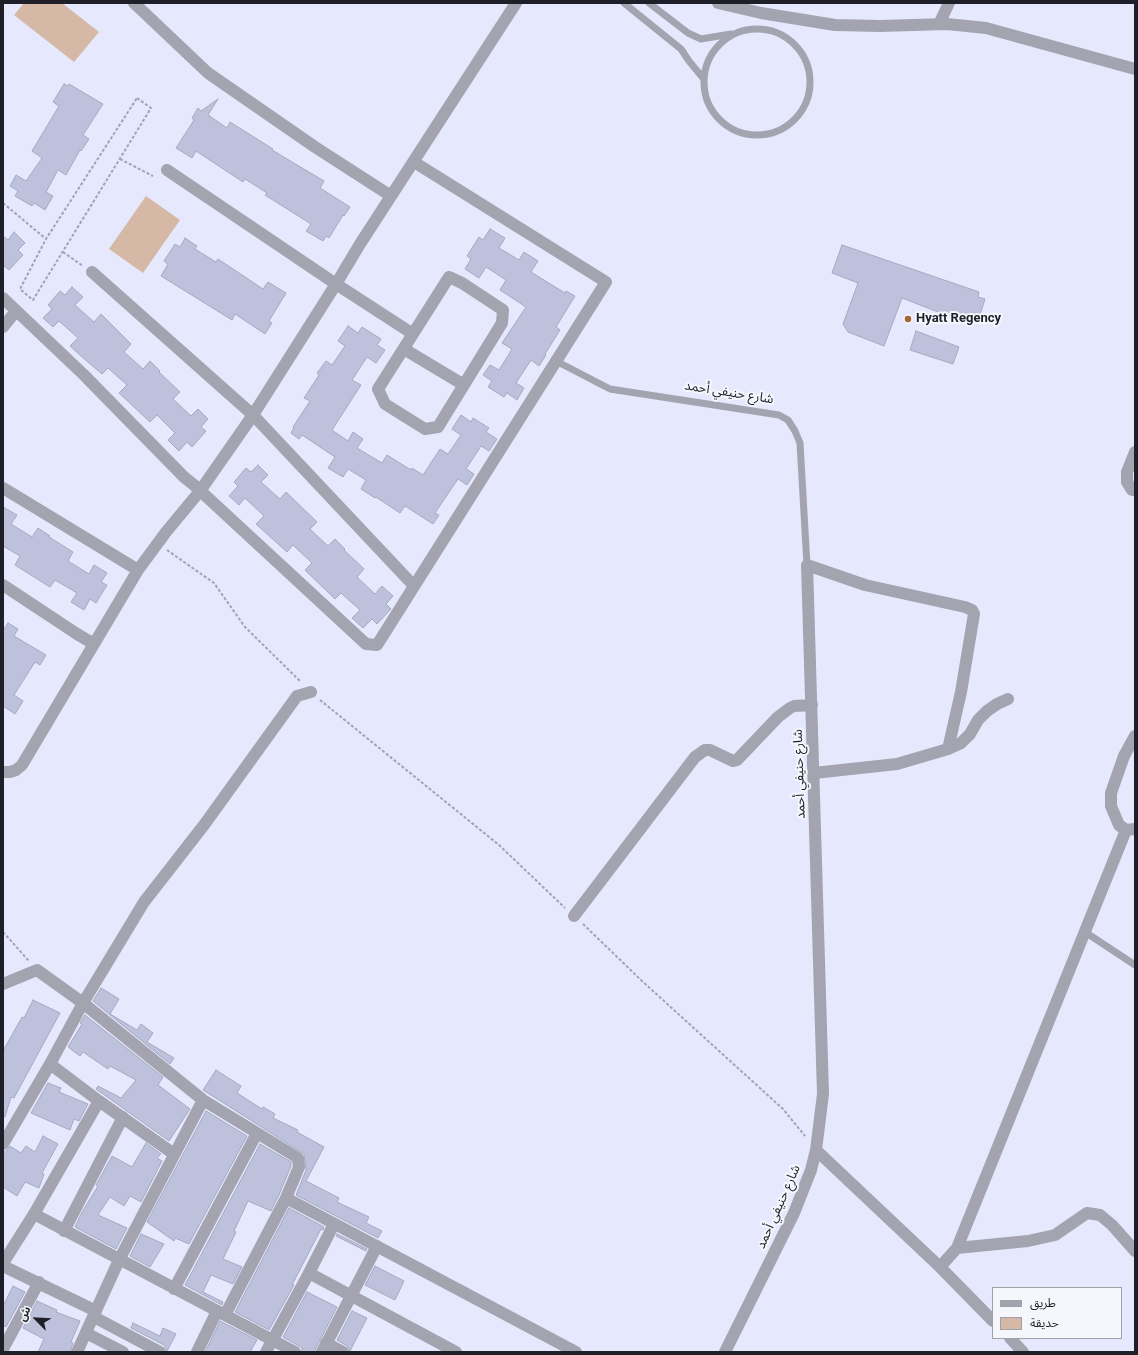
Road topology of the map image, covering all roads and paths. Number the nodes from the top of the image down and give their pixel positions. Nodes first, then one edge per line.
1 (134, 3) edge
2 (516, 3) edge
3 (624, 3) edge
4 (649, 3) edge
5 (718, 3) edge
6 (949, 3) edge
7 (939, 24) junction
8 (733, 34) junction
9 (1135, 69) edge
10 (703, 78) junction
11 (120, 159) junction
12 (414, 162) junction
13 (167, 170) dead end
14 (153, 176) dead end
15 (391, 196) junction
16 (3, 203) edge
17 (46, 240) junction
18 (63, 252) junction
19 (92, 272) joint
20 (336, 284) junction
21 (3, 298) edge
22 (16, 311) junction
23 (3, 327) edge
24 (413, 334) junction
25 (404, 348) junction
26 (556, 362) junction
27 (464, 385) junction
28 (253, 415) junction
29 (1135, 452) edge
30 (3, 488) edge
31 (1135, 490) edge
32 (200, 491) junction
33 (158, 544) junction
34 (806, 565) junction
35 (138, 570) junction
36 (3, 585) edge
37 (414, 586) junction
38 (94, 644) junction
39 (312, 692) joint
40 (1008, 700) dead end
41 (812, 704) junction
42 (1135, 736) edge
43 (948, 749) junction
44 (3, 772) edge
45 (814, 773) junction
46 (1131, 830) edge
47 (574, 916) dead end
48 (3, 932) edge
49 (1085, 932) junction
50 (1135, 965) edge
51 (36, 970) junction
52 (3, 984) edge
53 (83, 1003) junction
54 (50, 1064) junction
55 (202, 1100) junction
56 (99, 1101) junction
57 (123, 1117) junction
58 (257, 1133) junction
59 (3, 1144) edge
60 (816, 1150) junction
61 (174, 1154) junction
62 (286, 1198) junction
63 (34, 1214) junction
64 (334, 1224) junction
65 (64, 1231) junction
66 (376, 1246) junction
67 (957, 1248) junction
68 (1135, 1251) edge
69 (119, 1260) junction
70 (3, 1264) edge
71 (940, 1267) junction
72 (309, 1273) junction
73 (39, 1282) junction
74 (174, 1289) junction
75 (351, 1296) junction
76 (221, 1313) junction
77 (95, 1314) junction
78 (992, 1320) edge
79 (86, 1333) junction
80 (6, 1335) edge
81 (1011, 1339) edge
82 (273, 1340) junction
83 (324, 1348) edge
84 (3, 1349) edge
85 (77, 1352) edge
86 (123, 1352) edge
87 (160, 1352) edge
88 (197, 1352) edge
89 (266, 1352) edge
90 (295, 1352) edge
91 (343, 1352) edge
92 (456, 1352) edge
93 (576, 1352) edge
94 (725, 1352) edge
95 (1023, 1352) edge

1 - 15 street
2 - 12 street
3 - 10 lane
4 - 8 lane
5 - 7 street
6 - 7 street
7 - 9 street
8 - 10 lane
8 - 10 lane
11 - 14 path
11 - 17 path
11 - 18 path
12 - 15 street
12 - 26 street
13 - 20 street
15 - 20 street
16 - 17 path
17 - 18 path
18 - 19 path
19 - 28 street
20 - 24 street
20 - 28 street
21 - 22 street
22 - 23 street
22 - 32 street
24 - 25 street
24 - 27 street
25 - 27 street
25 - 27 street
26 - 34 lane, شارع حنيفي أحمد
26 - 37 street
28 - 32 street
28 - 37 street
29 - 31 street
30 - 35 street
32 - 33 street
32 - 37 street
33 - 35 street
33 - 39 path
34 - 41 street, شارع حنيفي أحمد
34 - 43 street
35 - 38 street
36 - 38 street
38 - 44 street
39 - 53 street
40 - 43 street
41 - 45 street, شارع حنيفي أحمد
41 - 47 street
42 - 46 street
43 - 45 street
45 - 60 street, شارع حنيفي أحمد
46 - 49 street
48 - 51 path
49 - 50 lane
49 - 67 street
51 - 52 street
51 - 53 street
53 - 54 street
53 - 55 street
54 - 56 street
54 - 59 street
55 - 58 street
55 - 61 street
56 - 57 street
56 - 63 street
57 - 61 street
57 - 65 street
58 - 62 street
58 - 74 street
60 - 71 street
60 - 94 street, شارع حنيفي أحمد
61 - 69 street
62 - 64 street
62 - 76 street
63 - 65 street
63 - 70 street
64 - 66 street
64 - 72 street
65 - 69 street
66 - 75 street
66 - 93 street
67 - 68 street
67 - 71 street
69 - 74 street
69 - 77 street
70 - 73 street
71 - 78 street
72 - 75 street
72 - 82 street
73 - 77 street
73 - 80 street
74 - 76 street
75 - 83 street
75 - 92 street
76 - 82 street
76 - 88 street
77 - 79 street
77 - 87 street
79 - 85 street
79 - 86 street
80 - 84 street
81 - 95 street
82 - 89 street
82 - 90 street
83 - 91 street

